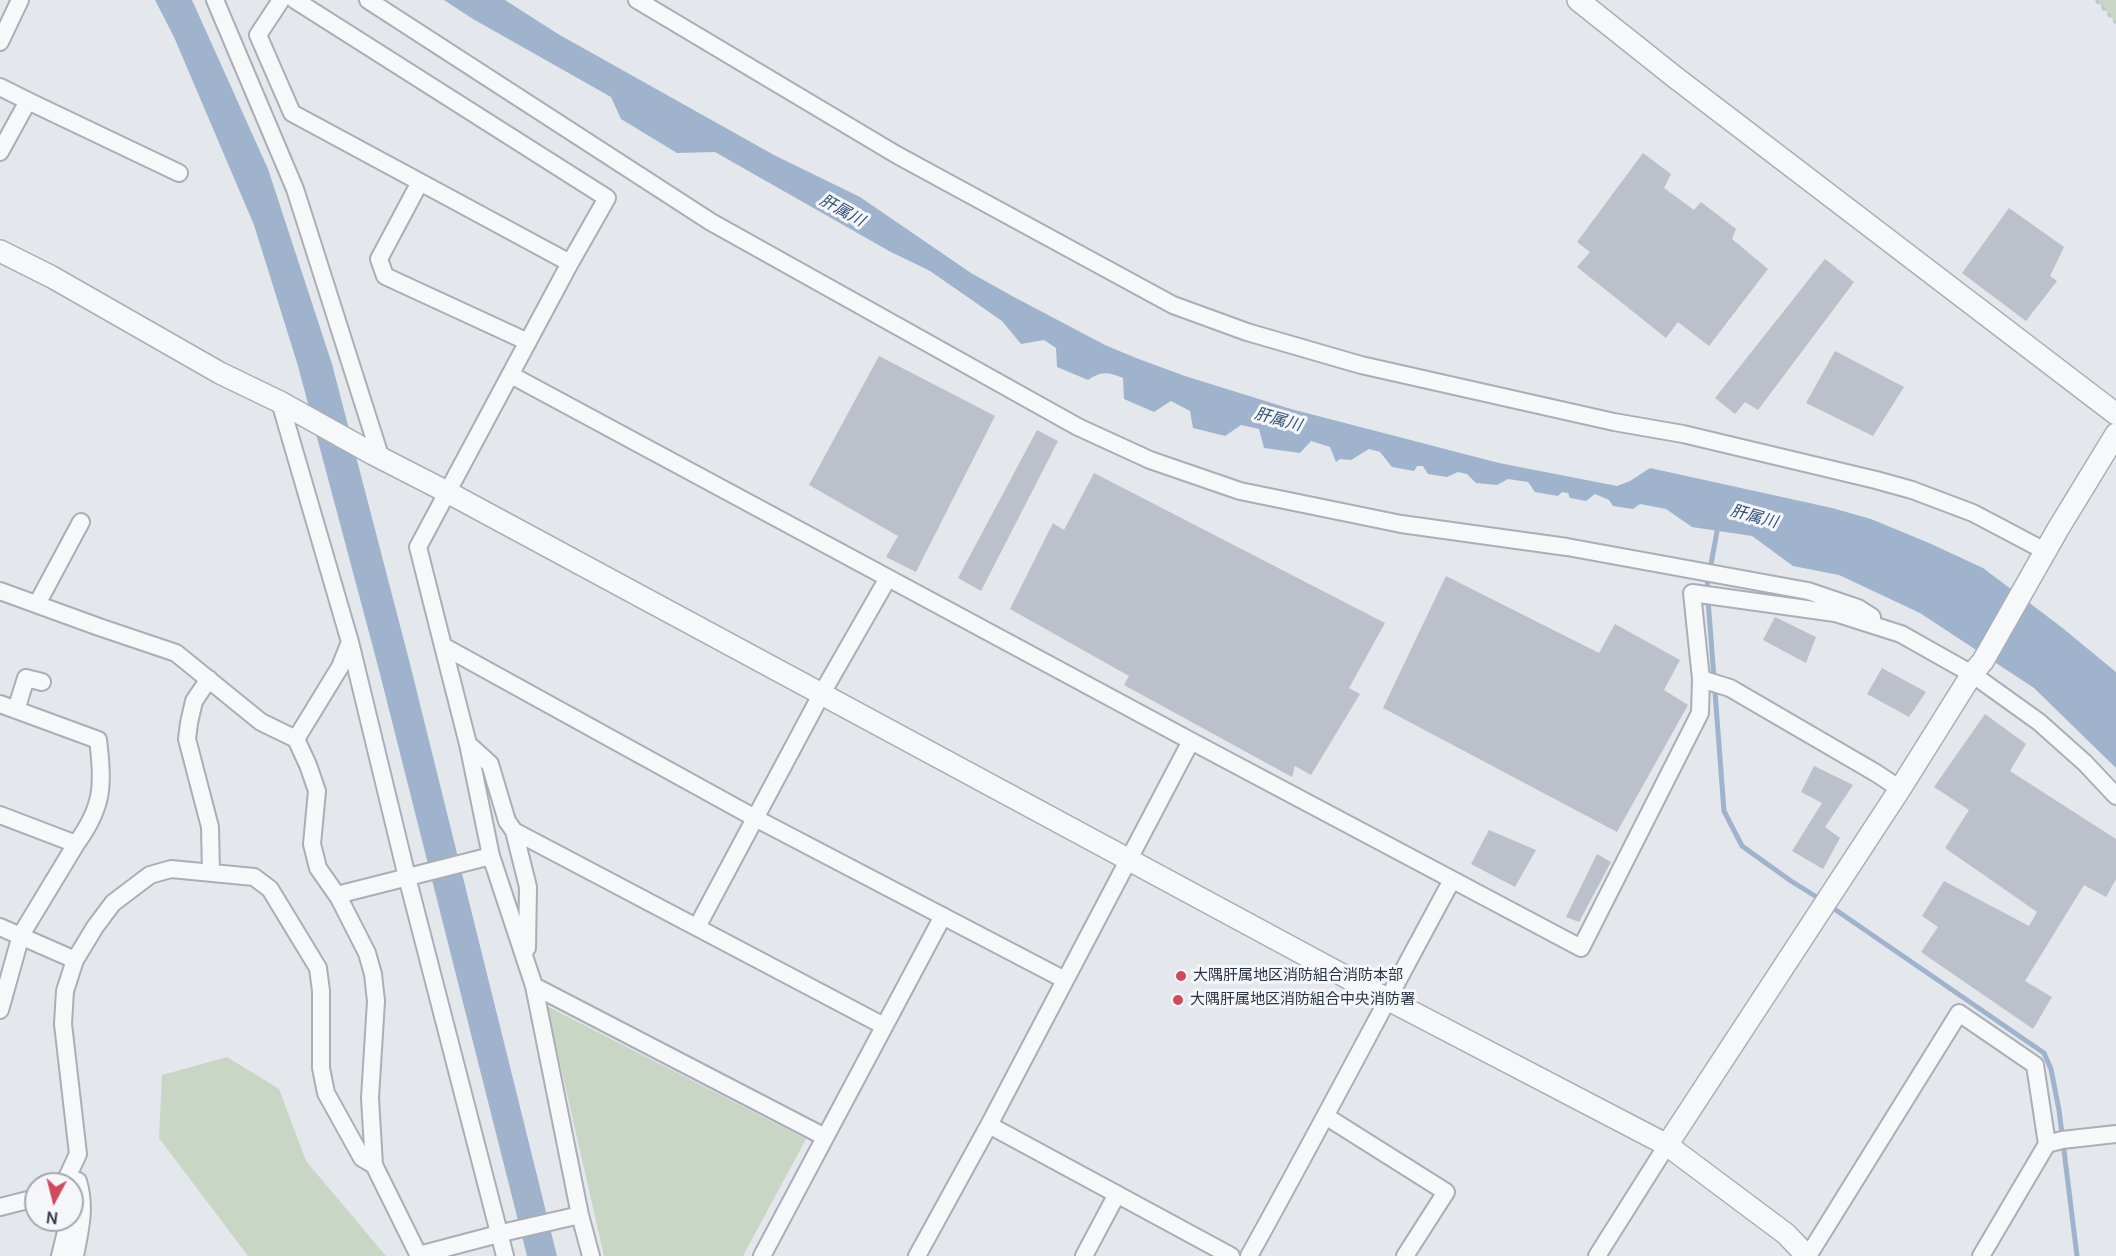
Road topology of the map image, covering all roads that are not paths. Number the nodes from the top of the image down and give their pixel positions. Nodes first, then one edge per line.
1 (20, 0) edge
2 (215, 0) edge
3 (281, 0) edge
4 (295, 0) edge
5 (368, 0) edge
6 (637, 0) edge
7 (1578, 0) edge
8 (0, 42) edge
9 (0, 87) edge
10 (28, 101) junction
11 (0, 152) edge
12 (179, 173) dead end
13 (420, 182) junction
14 (0, 251) edge
15 (570, 263) junction
16 (528, 342) junction
17 (511, 375) junction
18 (280, 402) junction
19 (2116, 414) edge
20 (2116, 434) edge
21 (377, 457) junction
22 (449, 493) junction
23 (81, 522) dead end
24 (2042, 556) junction
25 (888, 578) junction
26 (0, 591) edge
27 (37, 604) junction
28 (1901, 634) junction
29 (350, 642) junction
30 (443, 646) junction
31 (1977, 668) junction
32 (209, 679) junction
33 (1705, 680) junction
34 (42, 682) dead end
35 (821, 695) junction
36 (8, 707) edge
37 (296, 739) junction
38 (1191, 741) junction
39 (468, 744) junction
40 (1900, 789) junction
41 (2116, 796) edge
42 (0, 815) edge
43 (755, 818) junction
44 (514, 831) junction
45 (76, 844) junction
46 (490, 856) junction
47 (1129, 860) junction
48 (211, 873) junction
49 (412, 875) junction
50 (1452, 880) junction
51 (337, 895) junction
52 (943, 916) junction
53 (0, 927) edge
54 (697, 927) junction
55 (21, 935) junction
56 (75, 960) junction
57 (526, 961) junction
58 (1065, 980) junction
59 (534, 986) junction
60 (1387, 999) junction
61 (0, 1010) edge
62 (884, 1026) junction
63 (1327, 1117) junction
64 (989, 1125) junction
65 (2116, 1134) edge
66 (825, 1137) junction
67 (2047, 1144) junction
68 (1667, 1145) junction
69 (374, 1165) junction
70 (71, 1172) edge
71 (1117, 1194) junction
72 (24, 1201) edge
73 (0, 1207) edge
74 (580, 1215) junction
75 (66, 1232) edge
76 (79, 1232) edge
77 (502, 1233) junction
78 (60, 1256) edge
79 (75, 1256) edge
80 (419, 1256) edge
81 (505, 1256) edge
82 (591, 1256) edge
83 (762, 1256) edge
84 (917, 1256) edge
85 (1084, 1256) edge
86 (1231, 1256) edge
87 (1249, 1256) edge
88 (1405, 1256) edge
89 (1597, 1256) edge
90 (1807, 1256) edge
91 (1981, 1256) edge

1 - 8 street
2 - 21 street
3 - 13 street
4 - 15 street
5 - 28 street
6 - 24 street
7 - 19 street
9 - 10 street
10 - 11 street
10 - 12 street
13 - 15 street
13 - 16 street
14 - 18 street
15 - 16 street
16 - 17 street
17 - 22 street
17 - 25 street
18 - 21 street
18 - 29 street
20 - 24 street
21 - 22 street
22 - 30 street
22 - 35 street
23 - 27 street
24 - 31 street
25 - 35 street
25 - 38 street
26 - 27 street
27 - 32 street
28 - 31 street
28 - 33 street
29 - 37 street
29 - 49 street
30 - 39 street
30 - 43 street
31 - 40 street
31 - 41 street
32 - 37 street
32 - 48 street
33 - 40 street
33 - 50 street
34 - 36 street
35 - 43 street
35 - 47 street
36 - 45 street
37 - 51 street
38 - 47 street
38 - 50 street
39 - 44 street
39 - 46 street
40 - 68 street
42 - 45 street
43 - 52 street
43 - 54 street
44 - 54 street
44 - 57 street
45 - 55 street
46 - 49 street
46 - 57 street
47 - 58 street
47 - 60 street
48 - 56 street
48 - 69 street
49 - 51 street
49 - 77 street
50 - 60 street
51 - 69 street
52 - 58 street
52 - 62 street
53 - 55 street
54 - 62 street
55 - 56 street
55 - 61 street
56 - 70 street
57 - 59 street
58 - 64 street
59 - 66 street
59 - 74 street
60 - 63 street
60 - 68 street
62 - 66 street
63 - 87 street
63 - 88 street
64 - 71 street
64 - 84 street
65 - 67 street
66 - 83 street
67 - 90 street
67 - 91 street
68 - 89 street
68 - 90 street
69 - 80 street
71 - 85 street
71 - 86 street
72 - 73 street
74 - 77 street
74 - 82 street
75 - 78 street
76 - 79 street
77 - 80 street
77 - 81 street

